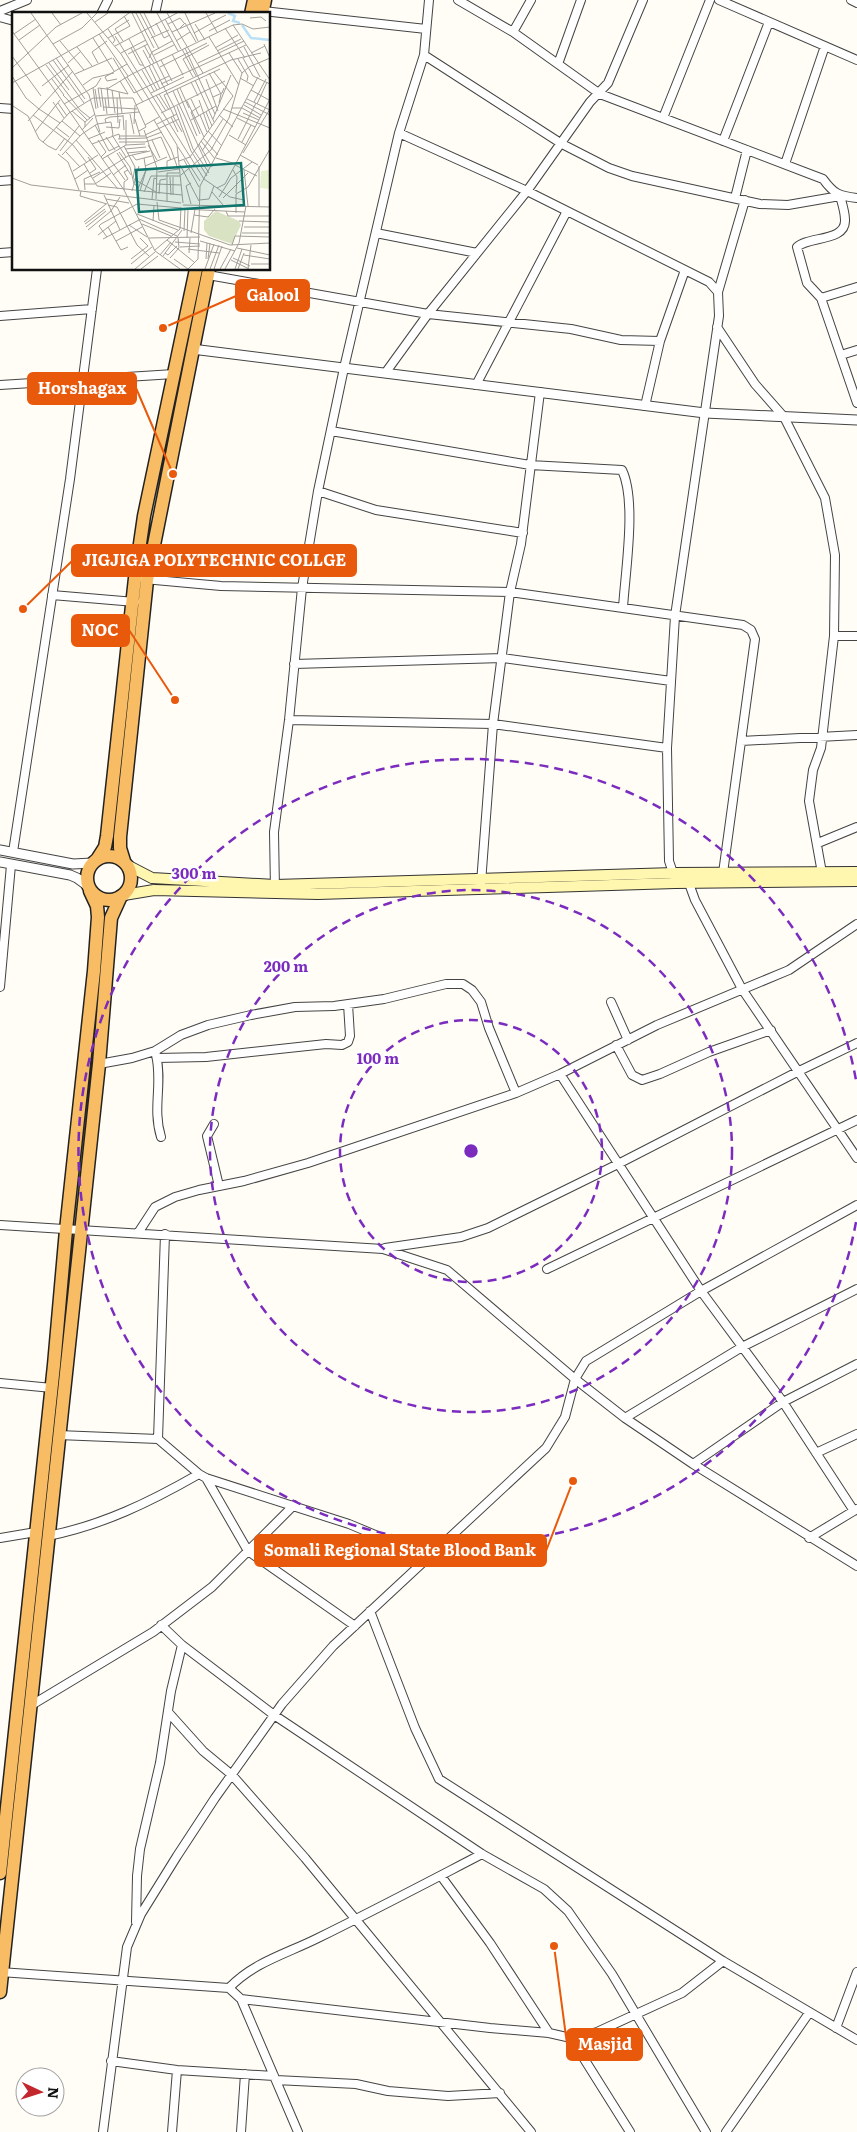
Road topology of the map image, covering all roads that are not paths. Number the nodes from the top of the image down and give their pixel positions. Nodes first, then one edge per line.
1 (27, 0) edge
2 (108, 0) edge
3 (254, 0) edge
4 (429, 0) edge
5 (458, 0) edge
6 (530, 0) edge
7 (581, 0) edge
8 (643, 0) edge
9 (710, 0) edge
10 (719, 0) edge
11 (851, 0) edge
12 (857, 3) edge
13 (260, 10) edge
14 (0, 11) edge
15 (102, 12) edge
16 (769, 22) junction
17 (426, 29) junction
18 (513, 32) junction
19 (825, 46) junction
20 (424, 55) junction
21 (857, 60) edge
22 (558, 64) junction
23 (600, 94) junction
24 (663, 118) junction
25 (399, 132) junction
26 (723, 141) junction
27 (562, 144) junction
28 (747, 150) junction
29 (784, 164) junction
30 (527, 191) junction
31 (840, 196) junction
32 (735, 198) junction
33 (857, 198) edge
34 (745, 200) junction
35 (567, 211) junction
36 (376, 233) junction
37 (477, 253) junction
38 (97, 270) edge
39 (196, 270) edge
40 (685, 270) junction
41 (209, 272) edge
42 (857, 287) edge
43 (718, 292) junction
44 (821, 298) junction
45 (359, 303) junction
46 (92, 309) junction
47 (428, 314) junction
48 (0, 316) edge
49 (508, 322) junction
50 (717, 327) junction
51 (660, 341) junction
52 (192, 349) junction
53 (857, 350) edge
54 (841, 354) junction
55 (344, 368) junction
56 (386, 372) junction
57 (174, 374) junction
58 (83, 378) junction
59 (0, 385) edge
60 (476, 385) junction
61 (540, 392) junction
62 (857, 404) edge
63 (645, 406) junction
64 (705, 413) junction
65 (784, 417) junction
66 (857, 420) edge
67 (331, 431) junction
68 (530, 465) junction
69 (318, 491) junction
70 (523, 533) junction
71 (141, 579) junction
72 (302, 588) junction
73 (510, 592) junction
74 (52, 595) junction
75 (138, 602) junction
76 (623, 608) junction
77 (676, 616) junction
78 (834, 636) junction
79 (857, 636) edge
80 (503, 658) junction
81 (294, 664) junction
82 (671, 681) junction
83 (289, 720) junction
84 (493, 724) junction
85 (857, 735) edge
86 (822, 737) junction
87 (741, 741) junction
88 (667, 748) junction
89 (857, 827) edge
90 (818, 843) junction
91 (0, 850) edge
92 (13, 852) junction
93 (95, 861) junction
94 (0, 862) edge
95 (126, 863) junction
96 (11, 865) junction
97 (857, 872) edge
98 (723, 873) junction
99 (822, 873) junction
100 (674, 878) junction
101 (687, 878) junction
102 (857, 881) edge
103 (481, 883) junction
104 (89, 888) junction
105 (275, 890) junction
106 (122, 896) junction
107 (857, 924) edge
108 (3, 925) edge
109 (0, 987) edge
110 (742, 989) junction
111 (611, 1002) dead end
112 (348, 1004) junction
113 (771, 1030) junction
114 (628, 1040) junction
115 (857, 1043) edge
116 (616, 1045) junction
117 (156, 1054) junction
118 (99, 1064) junction
119 (799, 1071) junction
120 (560, 1074) junction
121 (516, 1093) junction
122 (857, 1120) edge
123 (214, 1124) dead end
124 (837, 1130) junction
125 (160, 1138) dead end
126 (857, 1158) edge
127 (618, 1164) junction
128 (219, 1186) junction
129 (857, 1205) edge
130 (654, 1219) junction
131 (0, 1225) edge
132 (66, 1230) junction
133 (80, 1230) junction
134 (138, 1232) junction
135 (165, 1234) junction
136 (383, 1249) junction
137 (547, 1269) dead end
138 (857, 1288) edge
139 (701, 1291) junction
140 (742, 1347) junction
141 (857, 1364) edge
142 (575, 1379) junction
143 (0, 1383) edge
144 (52, 1388) junction
145 (783, 1402) junction
146 (625, 1418) junction
147 (857, 1434) edge
148 (58, 1435) junction
149 (158, 1439) junction
150 (816, 1453) junction
151 (693, 1464) junction
152 (202, 1476) junction
153 (294, 1505) junction
154 (856, 1510) edge
155 (42, 1534) junction
156 (0, 1538) edge
157 (809, 1538) junction
158 (248, 1551) junction
159 (428, 1557) junction
160 (857, 1566) edge
161 (370, 1611) junction
162 (162, 1625) junction
163 (355, 1626) junction
164 (182, 1645) junction
165 (30, 1706) junction
166 (17, 1712) junction
167 (168, 1712) junction
168 (274, 1715) junction
169 (5, 1770) edge
170 (232, 1775) junction
171 (482, 1854) junction
172 (0, 1874) edge
173 (441, 1876) junction
174 (357, 1919) junction
175 (136, 1925) junction
176 (723, 1961) junction
177 (1, 1972) edge
178 (857, 1972) edge
179 (122, 1980) junction
180 (229, 1988) junction
181 (0, 1992) edge
182 (241, 1999) junction
183 (810, 2013) junction
184 (636, 2014) junction
185 (441, 2022) junction
186 (836, 2028) junction
187 (550, 2033) junction
188 (571, 2038) junction
189 (857, 2040) edge
190 (111, 2061) junction
191 (177, 2070) junction
192 (245, 2074) junction
193 (275, 2078) junction
194 (500, 2093) junction
195 (103, 2132) edge
196 (172, 2132) edge
197 (241, 2132) edge
198 (298, 2132) edge
199 (531, 2132) edge
200 (630, 2132) edge
201 (706, 2132) edge
202 (726, 2132) edge

1 - 14 street
2 - 15 street
3 - 13 highway
4 - 17 street
5 - 18 street
6 - 18 street
7 - 22 street
8 - 23 street
9 - 24 street
10 - 16 street
11 - 12 street
13 - 17 street
16 - 19 street
16 - 26 street
17 - 20 street
18 - 22 street
19 - 21 street
19 - 29 street
20 - 25 street
20 - 27 street
22 - 23 street
23 - 24 street
23 - 27 street
24 - 26 street
25 - 30 street
25 - 36 street
26 - 28 street
27 - 30 street
27 - 32 street
28 - 29 street
28 - 32 street
29 - 31 street
30 - 35 street
30 - 37 street
31 - 33 street
31 - 34 street
31 - 44 street
32 - 34 street
34 - 43 street
35 - 40 street
35 - 49 street
36 - 37 street
36 - 45 street
37 - 47 street
38 - 46 street
39 - 57 highway
40 - 43 street
40 - 51 street
41 - 45 street
41 - 52 highway
42 - 44 street
43 - 50 street
44 - 54 street
45 - 47 street
45 - 55 street
46 - 48 street
46 - 58 street
47 - 49 street
47 - 56 street
49 - 51 street
49 - 60 street
50 - 64 street
50 - 65 street
51 - 63 street
52 - 55 street
52 - 71 highway
53 - 54 street
54 - 62 street
55 - 56 street
55 - 67 street
56 - 60 street
57 - 58 street
57 - 71 highway
58 - 59 street
58 - 74 street
60 - 61 street
61 - 63 street
61 - 68 street
63 - 64 street
64 - 65 street
64 - 77 street
65 - 66 street
65 - 78 street
67 - 68 street
67 - 69 street
68 - 70 street
68 - 76 street
69 - 70 street
69 - 72 street
70 - 73 street
71 - 72 street
71 - 75 highway
72 - 73 street
72 - 81 street
73 - 76 street
73 - 80 street
74 - 75 street
74 - 92 street
75 - 93 highway
75 - 95 highway
76 - 77 street
77 - 82 street
77 - 87 street
78 - 79 street
78 - 86 street
80 - 81 street
80 - 82 street
80 - 84 street
81 - 83 street
82 - 88 street
83 - 84 street
83 - 105 street
84 - 88 street
84 - 103 street
85 - 86 street
86 - 87 street
86 - 90 street
87 - 98 street
88 - 100 street
89 - 90 street
90 - 99 street
91 - 92 street
92 - 93 street
93 - 95 highway
93 - 104 highway
94 - 96 street
95 - 105 main road
95 - 106 highway
96 - 104 street
96 - 108 street
97 - 99 main road
98 - 99 main road
98 - 101 main road
100 - 101 main road
100 - 103 main road
101 - 102 main road
101 - 110 street
103 - 105 main road
104 - 106 highway
104 - 132 highway
105 - 106 main road
106 - 118 highway
107 - 110 street
108 - 109 street
110 - 113 street
110 - 114 street
111 - 114 street
112 - 117 street
112 - 117 street
112 - 121 street
113 - 116 street
113 - 119 street
114 - 116 street
115 - 119 street
116 - 120 street
117 - 118 street
117 - 125 street
118 - 133 highway
119 - 124 street
119 - 127 street
120 - 121 street
120 - 127 street
121 - 128 street
122 - 124 street
123 - 128 street
124 - 126 street
124 - 130 street
127 - 130 street
127 - 136 street
128 - 134 street
129 - 139 street
130 - 137 street
130 - 139 street
131 - 132 street
132 - 133 street
132 - 144 highway
133 - 134 street
133 - 148 highway
134 - 135 street
135 - 136 street
135 - 149 street
136 - 142 street
138 - 140 street
139 - 140 street
139 - 142 street
140 - 145 street
140 - 146 street
141 - 145 street
142 - 146 street
142 - 159 street
143 - 144 street
144 - 155 highway
145 - 150 street
145 - 151 street
146 - 151 street
147 - 150 street
148 - 149 street
148 - 155 highway
149 - 152 street
150 - 154 street
151 - 157 street
152 - 153 street
152 - 155 street
152 - 158 street
153 - 158 street
153 - 159 street
154 - 157 street
155 - 156 street
155 - 165 highway
155 - 166 highway
157 - 160 street
158 - 162 street
158 - 163 street
159 - 161 street
161 - 163 street
161 - 176 street
162 - 164 street
162 - 165 street
163 - 168 street
164 - 167 street
164 - 168 street
165 - 166 street
165 - 177 highway
166 - 169 highway
167 - 170 street
167 - 175 street
168 - 170 street
168 - 171 street
169 - 172 highway
170 - 174 street
170 - 175 street
171 - 173 street
171 - 184 street
173 - 174 street
173 - 187 street
174 - 180 street
174 - 185 street
175 - 179 street
176 - 183 street
176 - 184 street
177 - 179 street
177 - 181 highway
178 - 186 street
179 - 180 street
179 - 190 street
180 - 182 street
182 - 185 street
182 - 193 street
183 - 186 street
183 - 202 street
184 - 188 street
184 - 201 street
185 - 187 street
185 - 194 street
186 - 189 street
187 - 188 street
188 - 200 street
190 - 191 street
190 - 195 street
191 - 192 street
191 - 196 street
192 - 193 street
192 - 197 street
193 - 194 street
193 - 198 street
194 - 199 street

